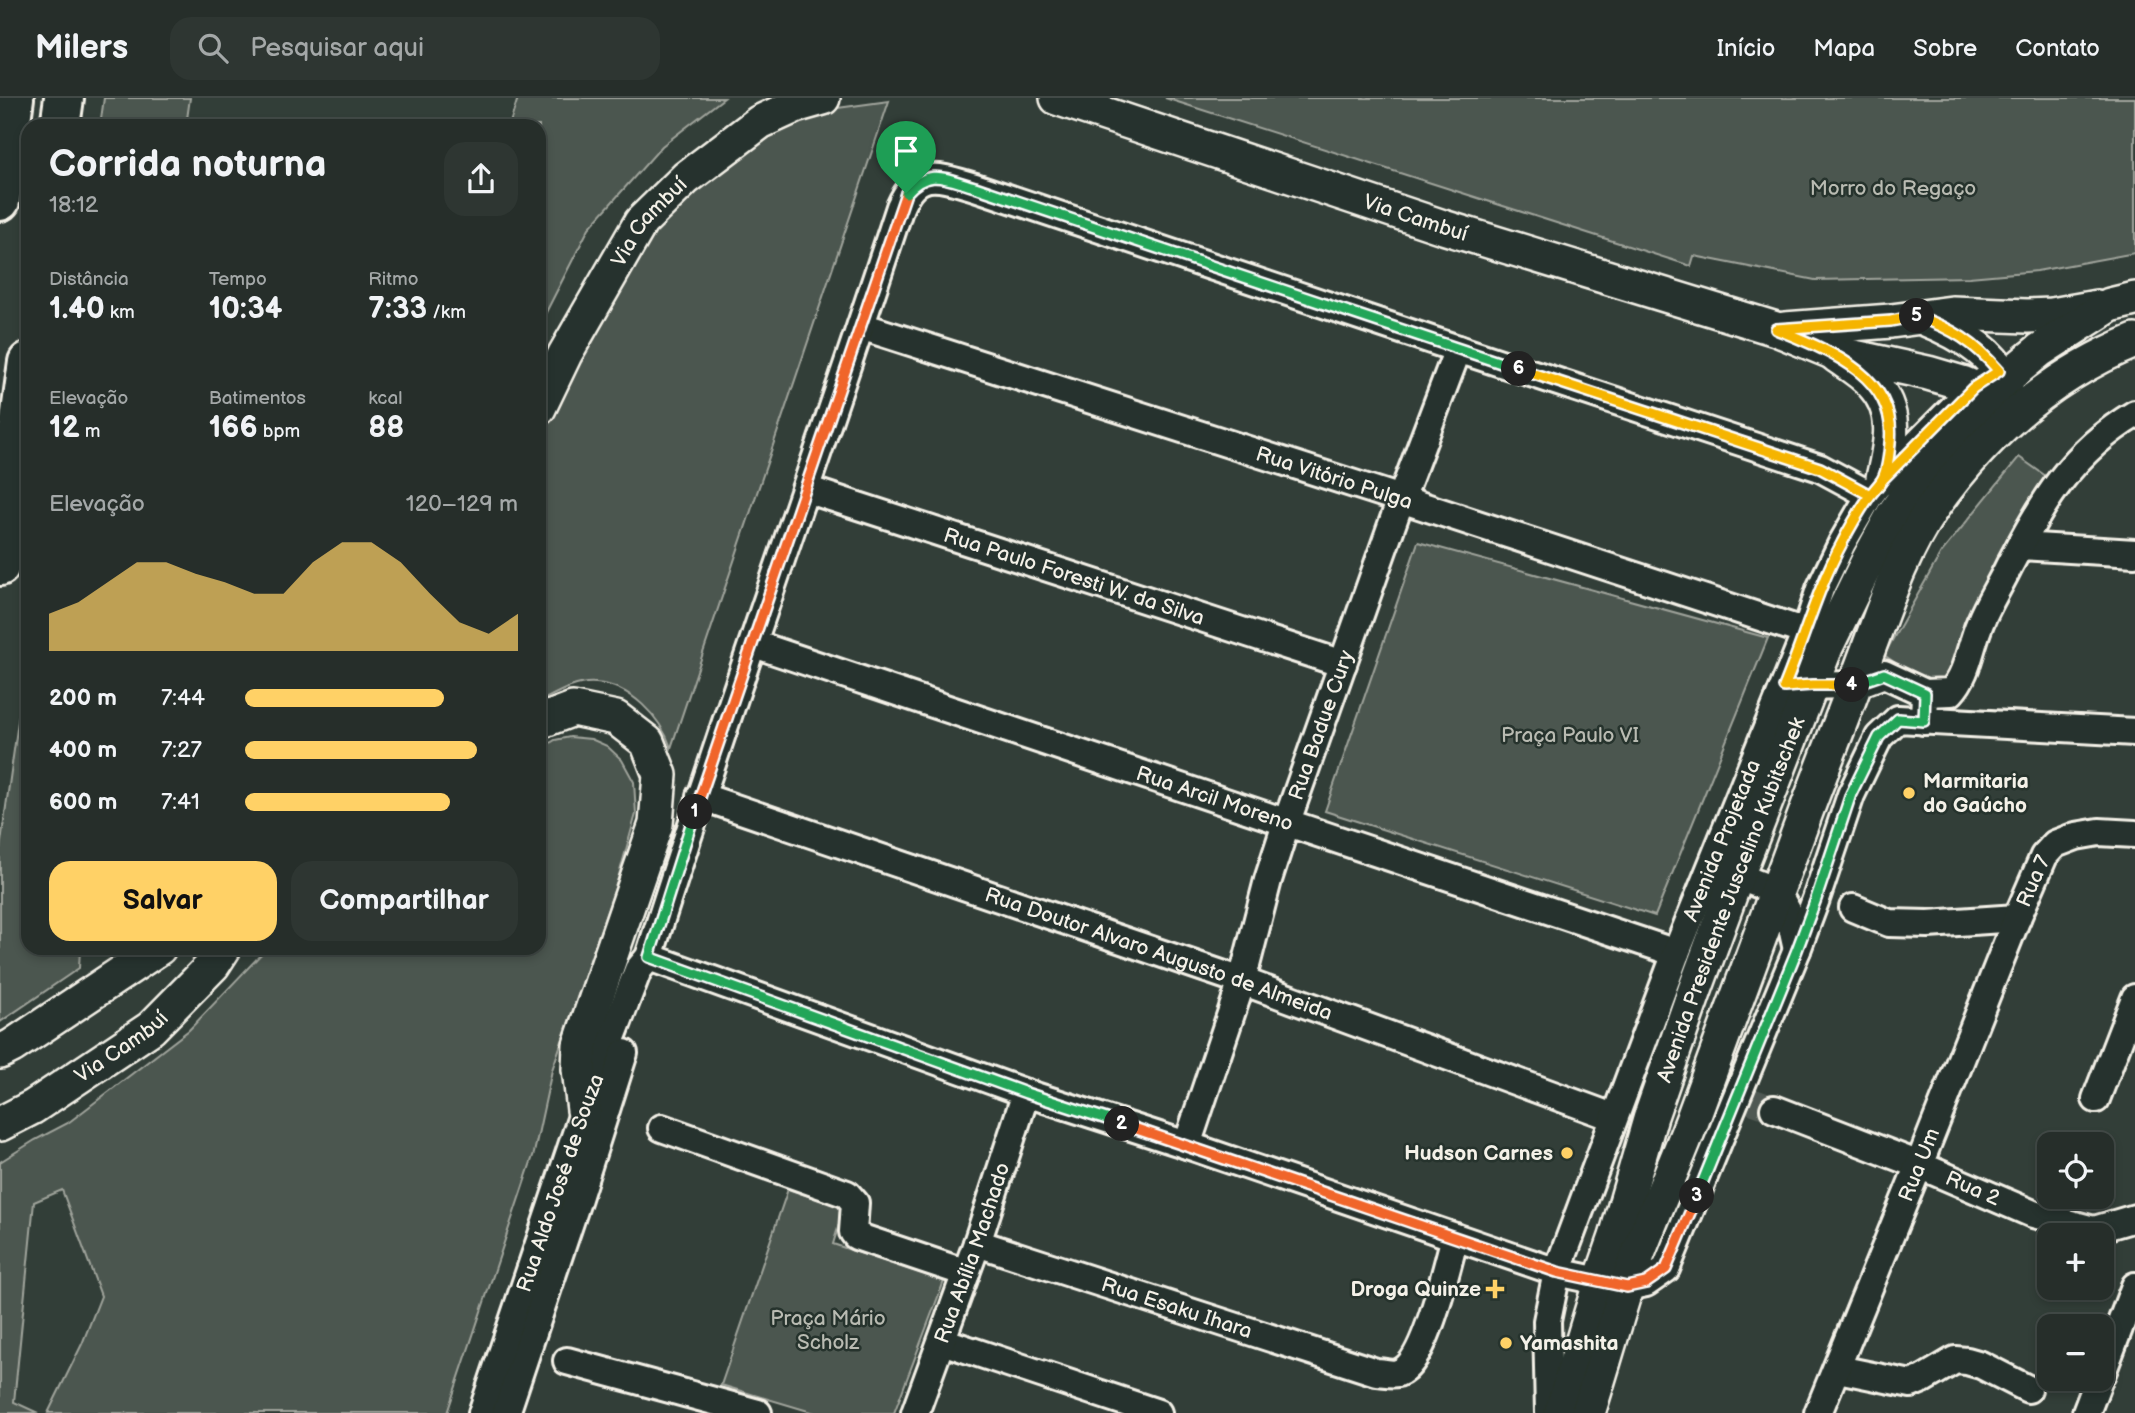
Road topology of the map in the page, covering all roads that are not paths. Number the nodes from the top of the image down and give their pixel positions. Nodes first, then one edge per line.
1 (14, 98) edge
2 (64, 98) edge
3 (823, 98) edge
4 (1056, 98) edge
5 (61, 119) edge
6 (0, 201) edge
7 (2122, 302) edge
8 (1917, 316) junction
9 (861, 326) junction
10 (1776, 329) junction
11 (2135, 341) edge
12 (1458, 349) junction
13 (1832, 352) junction
14 (1995, 386) junction
15 (2046, 388) junction
16 (546, 394) edge
17 (21, 413) edge
18 (2135, 414) edge
19 (2000, 429) junction
20 (1877, 486) junction
21 (806, 489) junction
22 (1401, 499) junction
23 (2020, 546) junction
24 (2135, 553) edge
25 (0, 566) edge
26 (1806, 632) junction
27 (754, 643) junction
28 (1343, 664) junction
29 (1855, 685) junction
30 (1798, 686) junction
31 (1925, 693) junction
32 (546, 719) edge
33 (1924, 721) junction
34 (2135, 732) edge
35 (700, 796) junction
36 (1286, 824) junction
37 (2135, 834) edge
38 (1723, 873) junction
39 (1776, 891) junction
40 (1853, 908) dead end
41 (2017, 918) junction
42 (1797, 950) junction
43 (1676, 953) junction
44 (149, 955) edge
45 (222, 955) edge
46 (649, 957) junction
47 (1242, 981) junction
48 (2135, 998) edge
49 (0, 1052) edge
50 (1026, 1093) junction
51 (2096, 1099) dead end
52 (1754, 1103) junction
53 (584, 1110) junction
54 (1613, 1117) junction
55 (0, 1124) edge
56 (662, 1128) dead end
57 (1186, 1145) junction
58 (1919, 1165) junction
59 (2135, 1218) edge
60 (1455, 1237) junction
61 (977, 1243) junction
62 (1557, 1272) junction
63 (966, 1273) junction
64 (1614, 1284) junction
65 (2135, 1286) edge
66 (942, 1341) junction
67 (2114, 1341) edge
68 (566, 1361) dead end
69 (1838, 1369) junction
70 (2028, 1389) dead end
71 (2094, 1391) edge
72 (482, 1413) edge
73 (506, 1413) edge
74 (758, 1413) edge
75 (915, 1413) edge
76 (1158, 1413) edge
77 (1549, 1413) edge
78 (1561, 1413) edge
79 (1588, 1413) edge
80 (1818, 1413) edge
81 (2086, 1413) edge

1 - 6 highway
2 - 5 highway
3 - 16 main road, Via Cambuí
4 - 10 main road, Via Cambuí
7 - 8 main road, Via Cambuí
7 - 14 main road, Avenida Presidente Juscelino Kubitschek
8 - 10 main road, Via Cambuí
8 - 14 main road
9 - 12 street, Rua Aldo José de Souza
9 - 21 street, Rua Aldo José de Souza
9 - 22 street, Rua Vitório Pulga
10 - 13 main road, Via Cambuí
11 - 15 main road, Avenida Presidente Juscelino Kubitschek
12 - 20 street
12 - 22 street, Rua Badue Cury
13 - 14 main road, Via Cambuí
13 - 20 main road
14 - 15 main road
14 - 19 main road
14 - 20 street
14 - 30 main road, Avenida Presidente Juscelino Kubitschek
15 - 19 main road, Avenida Presidente Juscelino Kubitschek
17 - 25 highway
18 - 23 street
19 - 29 main road, Avenida Presidente Juscelino Kubitschek
20 - 26 street
21 - 27 street, Rua Aldo José de Souza
21 - 28 street, Rua Paulo Foresti W. da Silva
22 - 26 street, Rua Vitório Pulga
22 - 28 street, Rua Badue Cury
23 - 24 street
23 - 31 street
26 - 30 street
27 - 35 street, Rua Aldo José de Souza
27 - 36 street, Rua Arcil Moreno
28 - 36 street, Rua Badue Cury
29 - 30 street
29 - 31 street
29 - 39 main road, Avenida Presidente Juscelino Kubitschek
30 - 38 main road, Avenida Presidente Juscelino Kubitschek
31 - 33 street
32 - 53 main road
33 - 34 street
33 - 42 street
35 - 46 street, Rua Aldo José de Souza
35 - 47 street, Rua Doutor Alvaro Augusto de Almeida
36 - 43 street, Rua Arcil Moreno
36 - 47 street, Rua Badue Cury
37 - 41 street, Rua 7
38 - 39 street
38 - 43 street, Avenida Projetada
38 - 64 main road, Avenida Presidente Juscelino Kubitschek
39 - 42 street
39 - 64 main road, Avenida Presidente Juscelino Kubitschek
40 - 41 street
41 - 58 street, Rua Um
42 - 52 street
43 - 54 street, Avenida Projetada
44 - 49 main road
45 - 55 main road, Via Cambuí
46 - 50 street
46 - 53 street, Rua Aldo José de Souza
46 - 73 street, Rua Aldo José de Souza
47 - 54 street, Rua Doutor Alvaro Augusto de Almeida
47 - 57 street, Rua Badue Cury
48 - 51 street
50 - 57 street
50 - 61 street, Rua Abília Machado
52 - 58 street, Rua 2
52 - 64 street
53 - 72 street, Rua Aldo José de Souza
54 - 62 street, Avenida Projetada
56 - 63 street
57 - 60 street
58 - 59 street, Rua 2
58 - 69 street, Rua Um
60 - 61 street, Rua Esaku Ihara
60 - 62 street
61 - 63 street, Rua Abília Machado
62 - 64 street
62 - 77 street, Avenida Projetada
63 - 66 street, Rua Abília Machado
64 - 78 main road, Avenida Presidente Juscelino Kubitschek
64 - 79 main road, Avenida Presidente Juscelino Kubitschek
65 - 67 street
66 - 75 street, Rua Abília Machado
66 - 76 street
68 - 74 street
69 - 70 street
69 - 80 street, Rua Um
71 - 81 street

